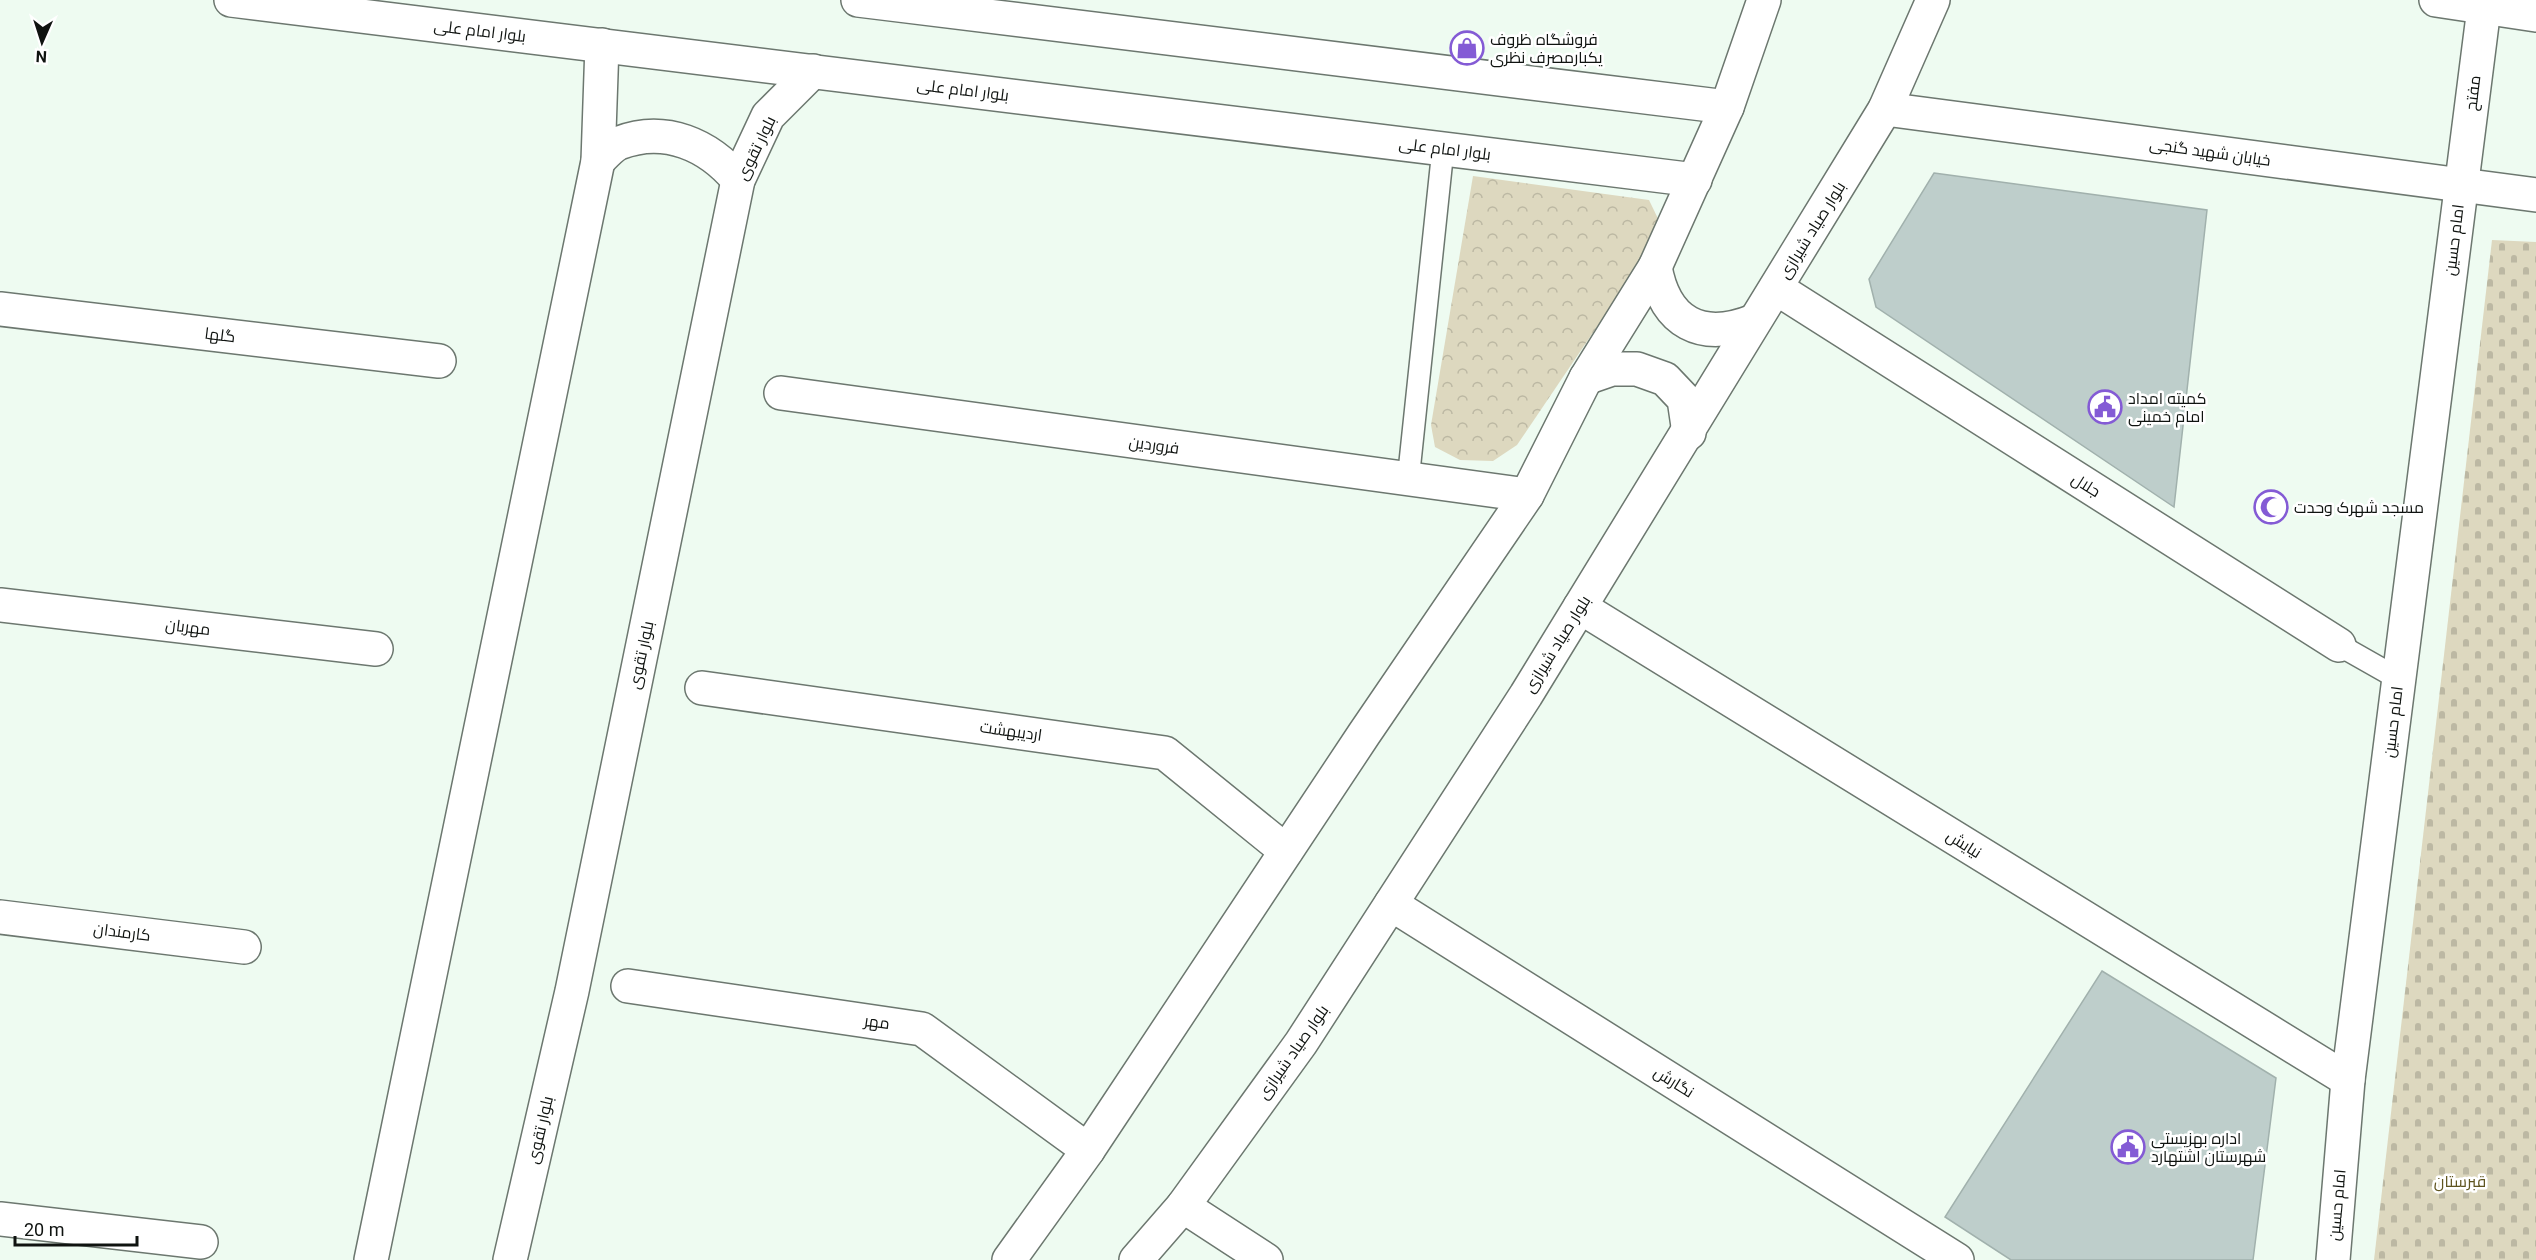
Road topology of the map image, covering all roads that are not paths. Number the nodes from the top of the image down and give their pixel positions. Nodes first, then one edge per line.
1 (231, 0) edge
2 (858, 0) edge
3 (1764, 0) edge
4 (1918, 0) edge
5 (1933, 0) edge
6 (2436, 0) edge
7 (2484, 4) edge
8 (2536, 15) edge
9 (1920, 33) junction
10 (602, 45) junction
11 (813, 71) junction
12 (1727, 107) junction
13 (1885, 109) junction
14 (1443, 149) junction
15 (598, 161) junction
16 (738, 180) junction
17 (1695, 180) junction
18 (2461, 186) junction
19 (2536, 195) edge
20 (1655, 267) junction
21 (1776, 288) junction
22 (0, 309) edge
23 (1754, 321) junction
24 (439, 361) dead end
25 (1586, 378) junction
26 (781, 393) dead end
27 (1689, 433) junction
28 (1408, 481) junction
29 (1527, 495) junction
30 (0, 605) edge
31 (1580, 607) junction
32 (2339, 645) joint
33 (376, 649) dead end
34 (2399, 679) junction
35 (702, 688) dead end
36 (1287, 851) junction
37 (1390, 904) junction
38 (0, 917) edge
39 (244, 947) dead end
40 (628, 986) dead end
41 (2348, 1080) junction
42 (1088, 1150) junction
43 (1183, 1206) junction
44 (0, 1219) edge
45 (201, 1242) dead end
46 (371, 1260) edge
47 (510, 1260) edge
48 (1009, 1260) edge
49 (1137, 1260) edge
50 (1266, 1260) edge
51 (1957, 1260) edge
52 (2333, 1260) edge

1 - 10 street, بلوار امام علی
2 - 12 street
3 - 12 street
4 - 9 street
5 - 9 street, بلوار صیاد شیرازی
6 - 7 street
7 - 8 street
7 - 18 street, مفتح
9 - 13 street, بلوار صیاد شیرازی
10 - 11 street, بلوار امام علی
10 - 15 street
11 - 14 street, بلوار امام علی
11 - 16 street, بلوار تقوی
12 - 17 street
13 - 18 street, خیابان شهید گنجی
13 - 21 street, بلوار صیاد شیرازی
14 - 17 street, بلوار امام علی
14 - 28 lane
15 - 16 street
15 - 46 street
16 - 47 street, بلوار تقوی
17 - 20 street
18 - 19 street, خیابان شهید گنجی
18 - 34 street, امام حسین
20 - 23 street
20 - 25 street
21 - 23 street, بلوار صیاد شیرازی
21 - 32 street, جلال
22 - 24 street, گلها
23 - 27 street, بلوار صیاد شیرازی
25 - 27 street
25 - 29 street
26 - 28 street, فروردین
27 - 31 street, بلوار صیاد شیرازی
28 - 29 street, فروردین
29 - 36 street
30 - 33 street, مهربان
31 - 37 street, بلوار صیاد شیرازی
31 - 41 street, نیایش
32 - 34 lane, جلال
34 - 41 street, امام حسین
35 - 36 street, اردیبهشت
36 - 42 street
37 - 43 street, بلوار صیاد شیرازی
37 - 51 street, نگارش
38 - 39 street, کارمندان
40 - 42 street, مهر
41 - 52 street, امام حسین
42 - 48 street
43 - 49 street, بلوار صیاد شیرازی
43 - 50 street
44 - 45 street

